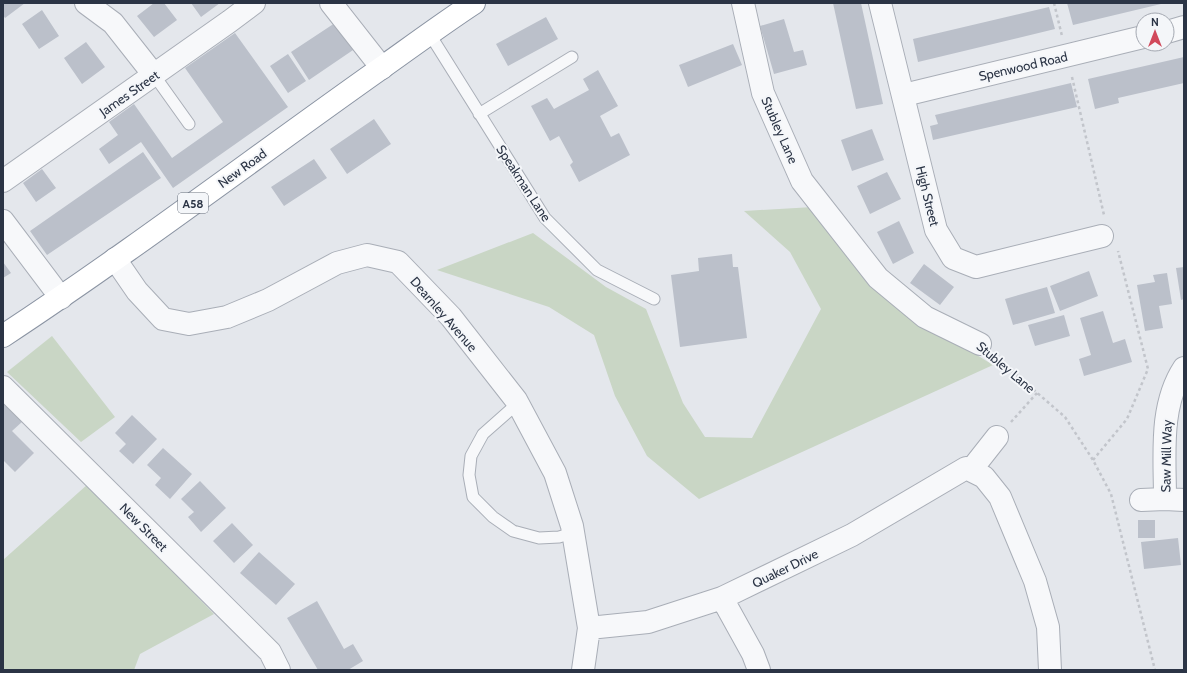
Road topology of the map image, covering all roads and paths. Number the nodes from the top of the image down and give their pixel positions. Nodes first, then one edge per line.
1 (86, 3) edge
2 (254, 3) edge
3 (331, 3) edge
4 (474, 3) edge
5 (743, 3) edge
6 (880, 3) edge
7 (429, 33) junction
8 (1135, 39) edge
9 (572, 58) dead end
10 (382, 68) junction
11 (154, 75) junction
12 (904, 95) junction
13 (480, 114) junction
14 (189, 124) dead end
15 (3, 181) edge
16 (3, 221) edge
17 (1102, 236) dead end
18 (115, 259) junction
19 (60, 298) junction
20 (654, 299) dead end
21 (3, 336) edge
22 (980, 344) joint
23 (1184, 368) edge
24 (3, 387) edge
25 (1037, 393) junction
26 (518, 404) junction
27 (997, 437) joint
28 (969, 469) junction
29 (1174, 499) edge
30 (1141, 500) dead end
31 (573, 533) junction
32 (722, 598) junction
33 (589, 628) junction
34 (279, 670) edge
35 (583, 670) edge
36 (759, 670) edge
37 (1050, 670) edge
38 (1155, 670) edge

1 - 11 street
2 - 11 street, James Street
3 - 10 street
4 - 7 highway, A58
5 - 22 street, Stubley Lane
6 - 12 street, High Street
7 - 10 highway, A58
7 - 13 lane, Speakman Lane
8 - 12 street, Spenwood Road
9 - 13 lane
10 - 18 highway, New Road / A58
11 - 14 lane
11 - 15 street, James Street
12 - 17 street, High Street
13 - 20 lane, Speakman Lane
16 - 19 street
18 - 19 highway, New Road / A58
18 - 26 street, Dearnley Avenue
19 - 21 highway, New Road / A58
22 - 25 path, Stubley Lane
23 - 29 street, Saw Mill Way
24 - 34 street, New Street
25 - 27 path
25 - 38 path, Stubley Lane
26 - 31 street, Dearnley Avenue
26 - 31 lane
27 - 28 street
28 - 32 street, Quaker Drive
28 - 37 street
29 - 30 street
31 - 33 street, Dearnley Avenue
32 - 33 street, Quaker Drive
32 - 36 street
33 - 35 street, Dearnley Avenue

